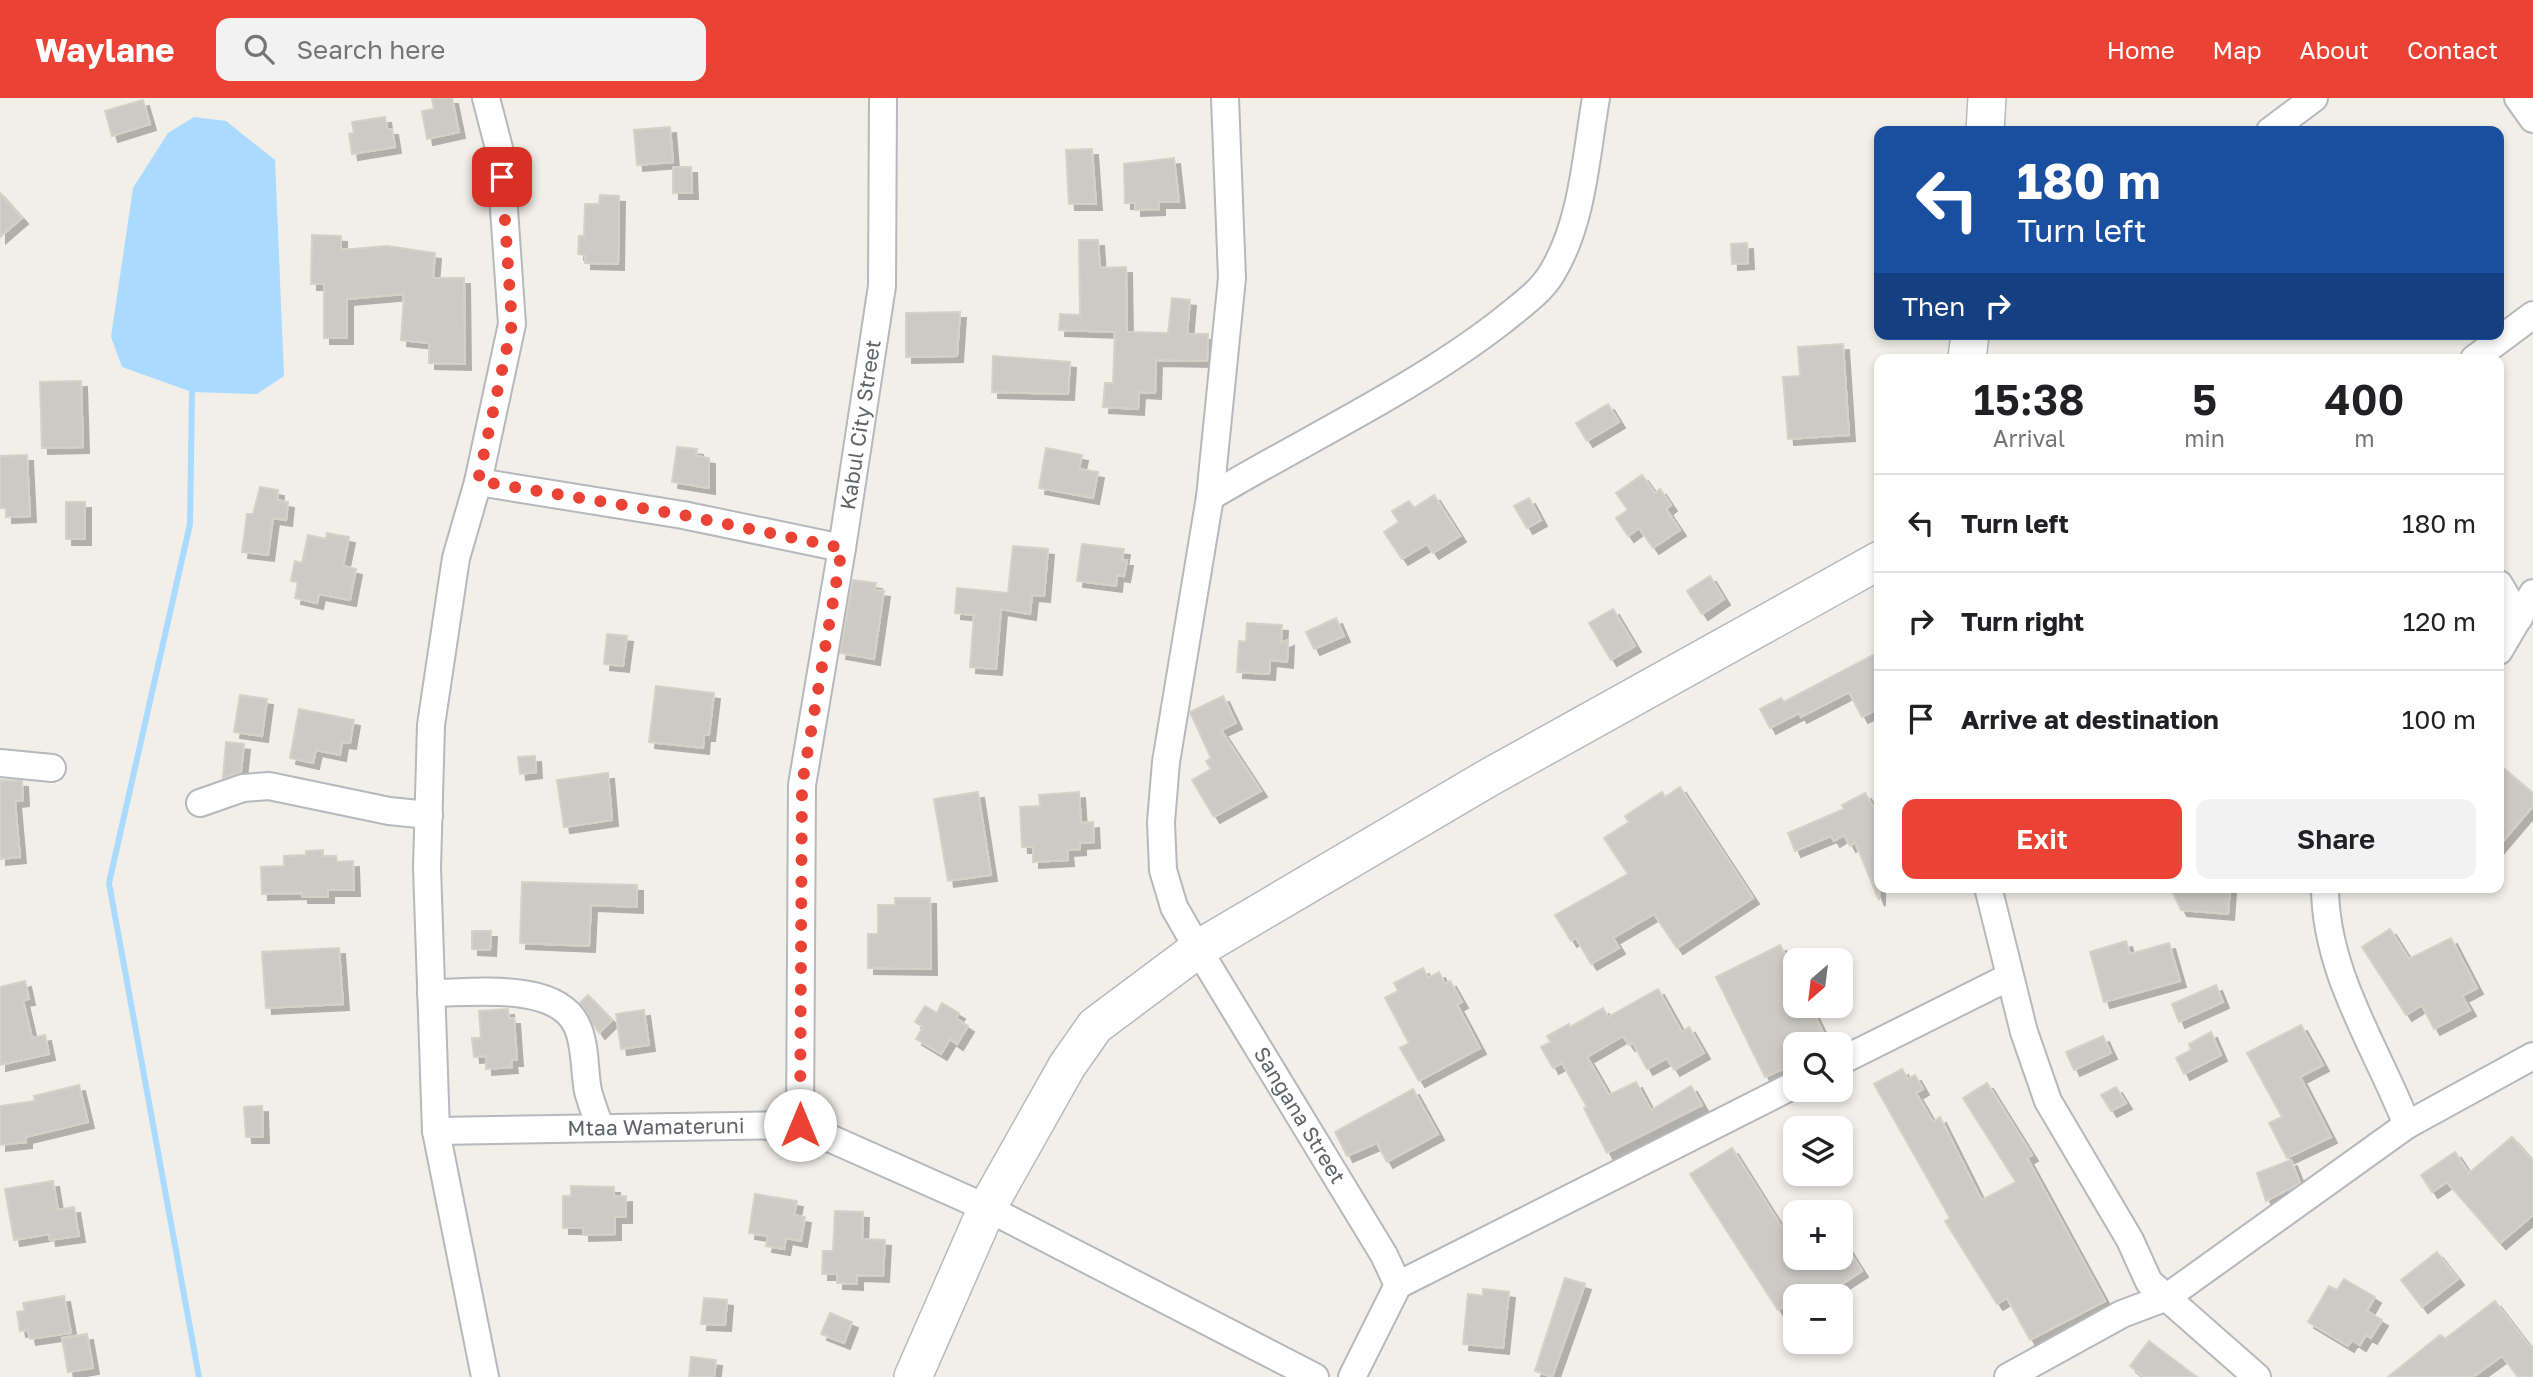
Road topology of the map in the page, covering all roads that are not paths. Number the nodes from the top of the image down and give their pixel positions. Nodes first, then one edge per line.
1 (486, 98) edge
2 (883, 98) edge
3 (1226, 98) edge
4 (1596, 98) edge
5 (1987, 98) edge
6 (2314, 98) edge
7 (2518, 98) edge
8 (2533, 119) edge
9 (1985, 126) edge
10 (2277, 126) edge
11 (2533, 315) edge
12 (2504, 337) edge
13 (2499, 340) edge
14 (2481, 354) edge
15 (478, 481) junction
16 (1210, 496) junction
17 (842, 548) junction
18 (1874, 563) edge
19 (2504, 592) edge
20 (2533, 593) edge
21 (2519, 618) junction
22 (2504, 643) edge
23 (0, 763) edge
24 (52, 768) dead end
25 (200, 803) dead end
26 (429, 816) junction
27 (1989, 893) edge
28 (2325, 893) edge
29 (1198, 949) junction
30 (2009, 977) junction
31 (431, 993) junction
32 (1853, 1055) edge
33 (2529, 1064) edge
34 (1783, 1091) edge
35 (800, 1125) junction
36 (2407, 1125) junction
37 (600, 1127) junction
38 (436, 1131) junction
39 (986, 1208) junction
40 (1398, 1284) junction
41 (2167, 1297) junction
42 (485, 1377) edge
43 (913, 1377) edge
44 (1315, 1377) edge
45 (1352, 1377) edge
46 (2008, 1377) edge
47 (2257, 1377) edge

1 - 15 street
2 - 17 street, Kabul City Street
3 - 16 street, Sangana Street
4 - 16 street
5 - 9 street
6 - 10 street
7 - 8 street
11 - 12 street
13 - 14 street
15 - 17 street
15 - 26 street
16 - 29 street, Sangana Street
17 - 35 street, Kabul City Street
18 - 29 street
19 - 21 street
20 - 21 street
21 - 22 street
23 - 24 street
25 - 26 street
26 - 31 street
27 - 30 street
28 - 36 street
29 - 39 street
29 - 40 street, Sangana Street
30 - 32 street
30 - 41 street
31 - 37 street
31 - 38 street
33 - 36 street
34 - 40 street
35 - 37 street, Mtaa Wamateruni
35 - 39 street, Mtaa Wamateruni
36 - 41 street
37 - 38 street, Mtaa Wamateruni
38 - 42 street
39 - 43 street
39 - 44 street, Mtaa Wamateruni
40 - 45 street
41 - 46 street
41 - 47 street

